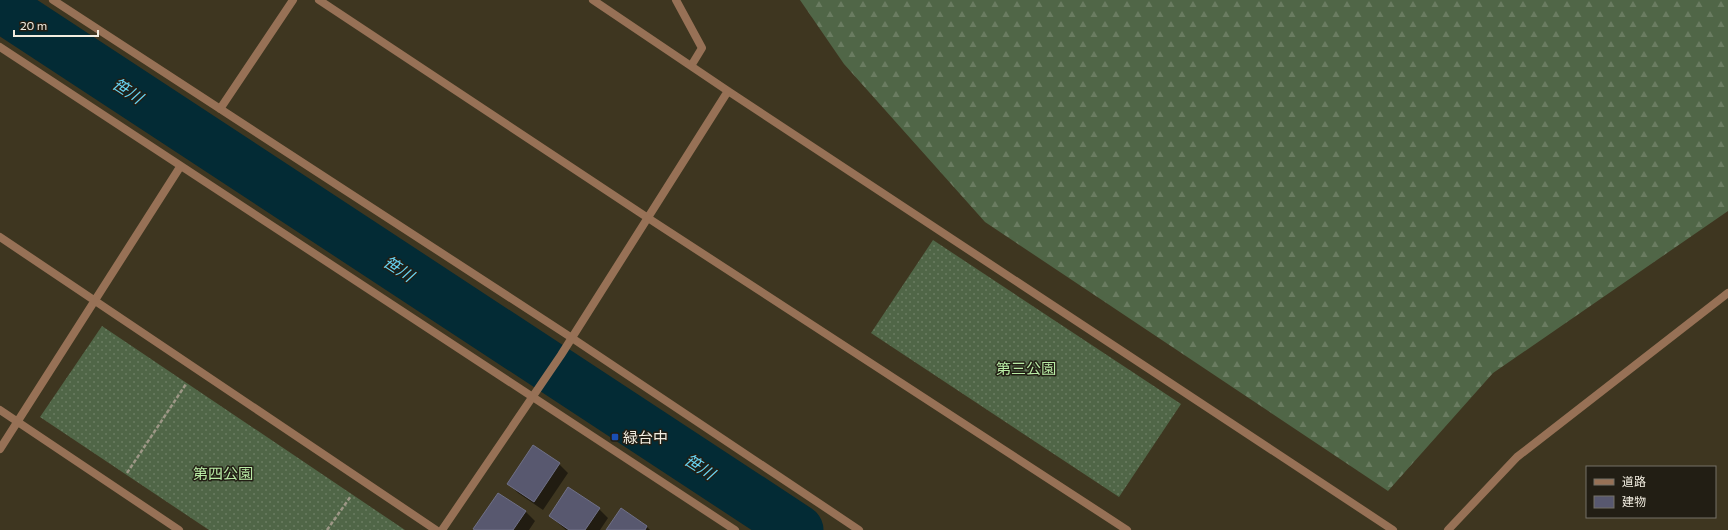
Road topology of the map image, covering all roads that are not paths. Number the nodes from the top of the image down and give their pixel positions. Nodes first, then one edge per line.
1 (53, 0) edge
2 (293, 0) edge
3 (319, 0) edge
4 (593, 0) edge
5 (676, 0) edge
6 (0, 47) edge
7 (691, 66) junction
8 (728, 91) junction
9 (220, 109) junction
10 (180, 167) junction
11 (648, 218) junction
12 (0, 237) edge
13 (1728, 293) edge
14 (95, 301) junction
15 (572, 338) junction
16 (533, 398) junction
17 (0, 410) edge
18 (18, 422) junction
19 (0, 449) edge
20 (178, 530) edge
21 (436, 530) edge
22 (442, 530) edge
23 (734, 530) edge
24 (859, 530) edge
25 (1127, 530) edge
26 (1393, 530) edge
27 (1448, 530) edge

1 - 9 street
2 - 9 street
3 - 11 street
4 - 7 street
5 - 7 street
6 - 10 street
7 - 8 street
8 - 11 street
8 - 26 street
9 - 15 street
10 - 14 street
10 - 16 street
11 - 15 street
11 - 25 street
12 - 14 street
13 - 27 street
14 - 18 street
14 - 21 street
15 - 16 street
15 - 24 street
16 - 22 street
16 - 23 street
17 - 18 street
18 - 19 street
18 - 20 street

